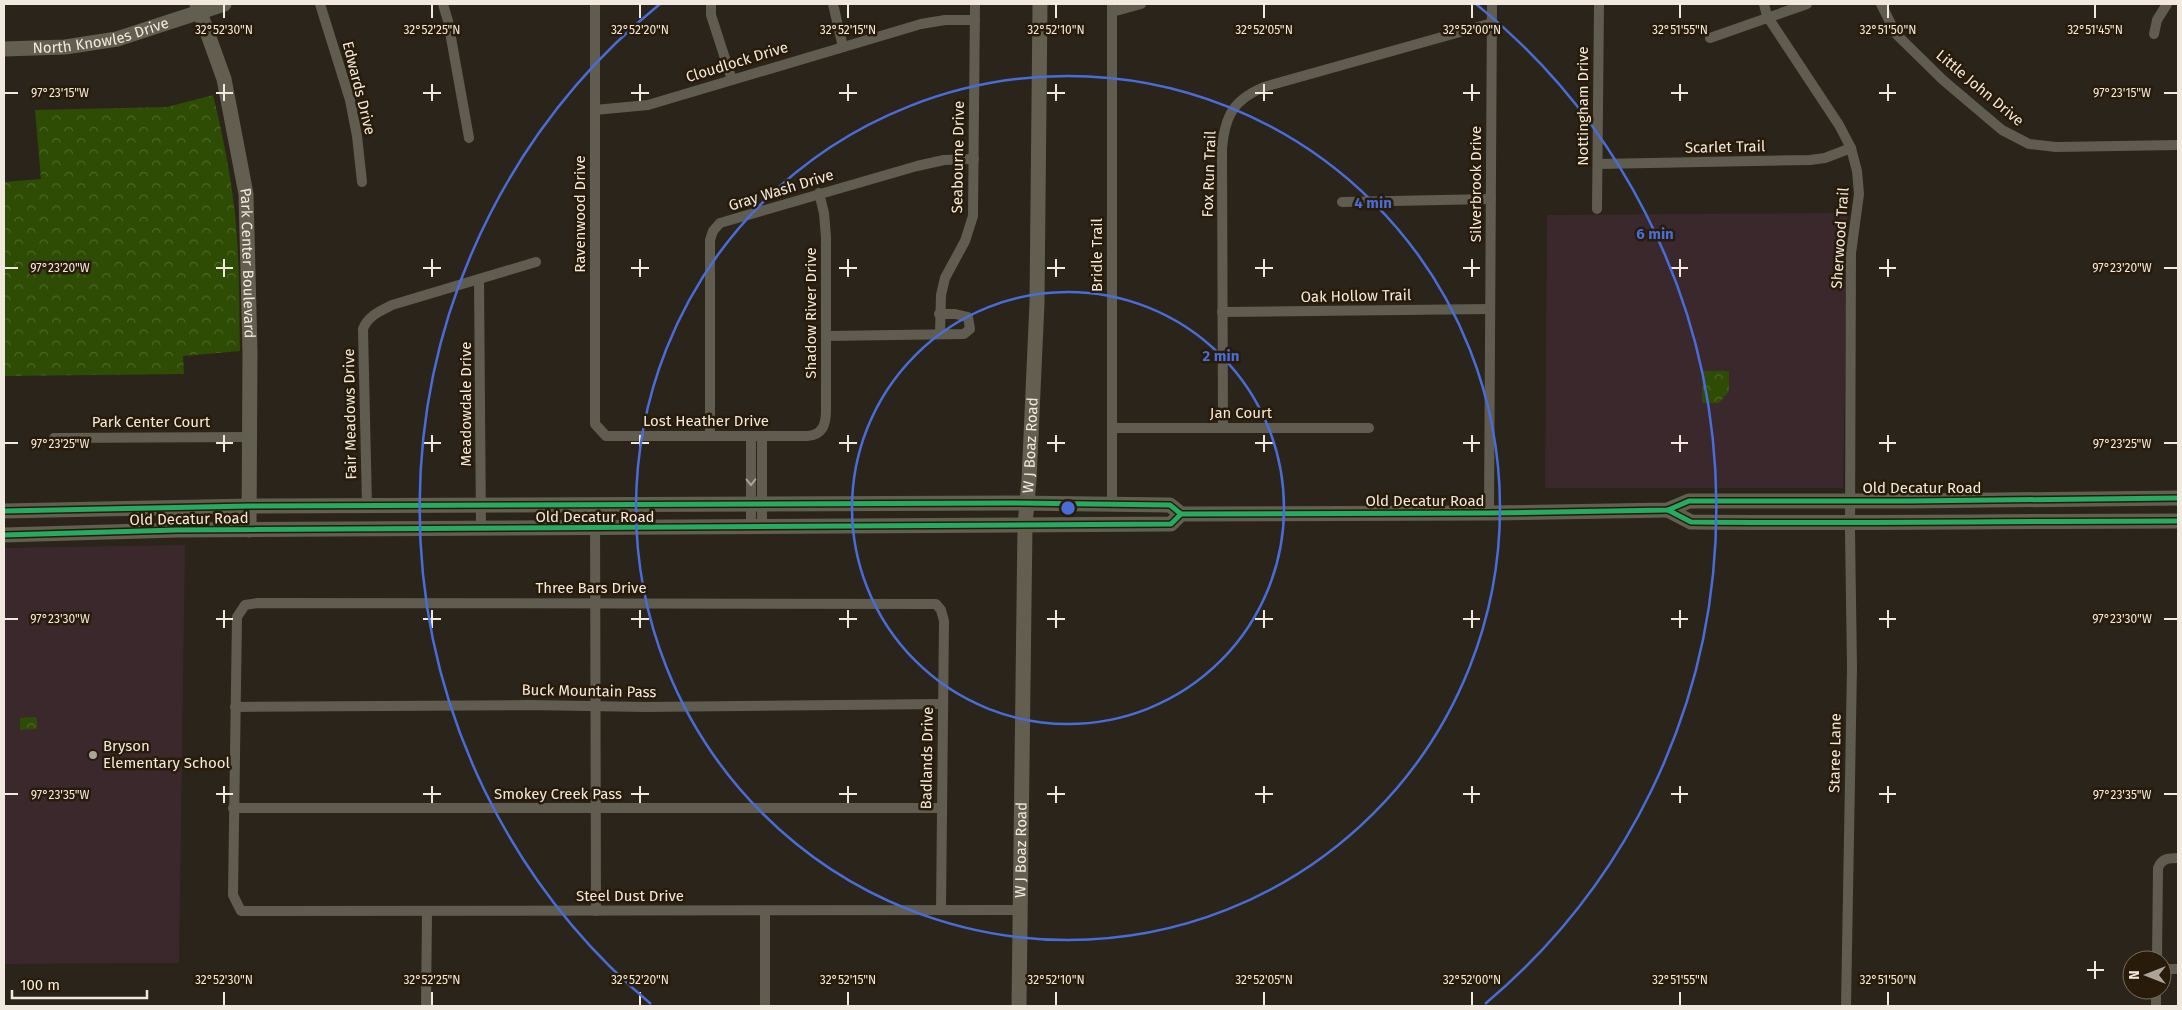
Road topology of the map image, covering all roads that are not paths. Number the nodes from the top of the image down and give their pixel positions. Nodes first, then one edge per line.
1 (224, 4) edge
2 (320, 4) edge
3 (443, 4) edge
4 (595, 4) edge
5 (711, 4) edge
6 (833, 4) edge
7 (975, 4) edge
8 (1040, 4) edge
9 (1142, 4) edge
10 (1492, 4) edge
11 (1599, 4) edge
12 (1764, 4) edge
13 (1807, 4) edge
14 (1881, 4) edge
15 (2167, 4) edge
16 (199, 8) edge
17 (1112, 8) edge
18 (1767, 16) junction
19 (974, 20) junction
20 (1492, 23) junction
21 (2154, 34) dead end
22 (1710, 38) dead end
23 (843, 47) junction
24 (4, 49) edge
25 (732, 80) junction
26 (595, 110) junction
27 (469, 138) dead end
28 (2178, 144) edge
29 (1850, 148) junction
30 (974, 159) junction
31 (1598, 164) junction
32 (362, 182) dead end
33 (820, 194) junction
34 (1491, 199) junction
35 (1342, 202) dead end
36 (1597, 209) dead end
37 (536, 262) dead end
38 (480, 279) junction
39 (1490, 309) junction
40 (1222, 312) junction
41 (939, 314) junction
42 (940, 334) junction
43 (826, 336) junction
44 (595, 424) joint
45 (1112, 428) junction
46 (1224, 428) junction
47 (1369, 428) dead end
48 (820, 432) joint
49 (710, 436) junction
50 (751, 436) junction
51 (762, 436) junction
52 (249, 437) junction
53 (54, 438) dead end
54 (2178, 498) edge
55 (1850, 500) junction
56 (1992, 500) junction
57 (1026, 503) junction
58 (757, 504) junction
59 (595, 505) junction
60 (249, 506) junction
61 (367, 506) junction
62 (481, 506) junction
63 (1112, 506) junction
64 (66, 509) junction
65 (1668, 510) junction
66 (4, 511) edge
67 (1181, 514) junction
68 (1490, 514) junction
69 (2178, 520) edge
70 (1991, 522) junction
71 (1850, 524) junction
72 (1025, 525) junction
73 (756, 528) junction
74 (481, 529) junction
75 (595, 529) junction
76 (248, 530) junction
77 (66, 533) junction
78 (4, 534) edge
79 (595, 603) junction
80 (940, 606) joint
81 (943, 704) junction
82 (596, 706) junction
83 (235, 707) junction
84 (233, 808) junction
85 (596, 808) junction
86 (942, 808) junction
87 (2178, 858) edge
88 (940, 910) junction
89 (1020, 910) junction
90 (596, 911) junction
91 (765, 911) junction
92 (427, 912) junction
93 (2157, 950) edge
94 (426, 1006) edge
95 (765, 1006) edge
96 (1019, 1006) edge
97 (1846, 1006) edge

1 - 16 main road, North Knowles Drive
2 - 32 street, Edwards Drive
3 - 27 street
4 - 26 street, Ravenwood Drive
5 - 25 street
6 - 23 street
7 - 19 street, Seabourne Drive
8 - 57 main road, W J Boaz Road
9 - 17 street
10 - 20 street, Silverbrook Drive
11 - 31 street, Nottingham Drive
12 - 18 street, Sherwood Trail
13 - 18 street
14 - 28 street, Little John Drive
15 - 21 street
16 - 24 main road, North Knowles Drive
16 - 52 main road, Park Center Boulevard
17 - 45 street, Bridle Trail
18 - 22 street
18 - 29 street, Sherwood Trail
19 - 23 street, Cloudlock Drive
19 - 30 street, Seabourne Drive
20 - 34 street, Silverbrook Drive
20 - 40 street, Fox Run Trail
23 - 25 street, Cloudlock Drive
25 - 26 street, Cloudlock Drive
26 - 44 street, Ravenwood Drive
29 - 31 street, Scarlet Trail
29 - 55 street, Sherwood Trail
30 - 33 street, Gray Wash Drive
30 - 41 street, Seabourne Drive
31 - 36 street, Nottingham Drive
33 - 43 street, Shadow River Drive
33 - 49 street, Gray Wash Drive
34 - 35 street
34 - 39 street, Silverbrook Drive
37 - 38 street
38 - 61 street, Fair Meadows Drive
38 - 62 street, Meadowdale Drive
39 - 40 street, Oak Hollow Trail
39 - 68 street, Silverbrook Drive
40 - 46 street, Fox Run Trail
41 - 42 street, Seabourne Drive
41 - 42 street
42 - 43 street
43 - 48 street, Shadow River Drive
44 - 49 street, Lost Heather Drive
45 - 46 street, Jan Court
45 - 63 street, Bridle Trail
46 - 47 street, Jan Court
48 - 51 street, Lost Heather Drive
49 - 50 street, Lost Heather Drive
50 - 51 street, Lost Heather Drive
50 -> 58 street
51 - 58 street
52 - 53 street, Park Center Court
52 - 60 main road, Park Center Boulevard
54 - 56 main road, Old Decatur Road
55 - 56 main road, Old Decatur Road
55 - 65 main road, Old Decatur Road
55 - 71 street, Staree Lane
56 - 70 main road
57 - 58 main road, Old Decatur Road
57 - 63 main road, Old Decatur Road
57 - 72 main road, W J Boaz Road
58 - 59 main road, Old Decatur Road
58 - 73 street
59 - 62 main road, Old Decatur Road
59 - 75 street
60 - 61 main road, Old Decatur Road
60 - 64 main road, Old Decatur Road
60 - 76 main road, Park Center Boulevard
61 - 62 main road, Old Decatur Road
62 - 74 street, Meadowdale Drive
63 - 67 main road, Old Decatur Road
64 - 66 main road, Old Decatur Road
64 - 77 main road
65 - 68 main road, Old Decatur Road
65 - 71 main road, Old Decatur Road
67 - 68 main road, Old Decatur Road
67 - 72 main road, Old Decatur Road
69 - 70 main road, Old Decatur Road
70 - 71 main road, Old Decatur Road
71 - 97 street, Staree Lane
72 - 73 main road, Old Decatur Road
72 - 89 main road, W J Boaz Road
73 - 75 main road, Old Decatur Road
74 - 75 main road, Old Decatur Road
74 - 76 main road, Old Decatur Road
75 - 79 street
76 - 77 main road, Old Decatur Road
77 - 78 main road, Old Decatur Road
79 - 80 street, Three Bars Drive
79 - 82 street
79 - 83 street, Three Bars Drive
80 - 81 street, Badlands Drive
81 - 82 street, Buck Mountain Pass
81 - 86 street, Badlands Drive
82 - 83 street, Buck Mountain Pass
82 - 85 street
83 - 84 street
84 - 85 street, Smokey Creek Pass
84 - 92 street, Steel Dust Drive
85 - 86 street, Smokey Creek Pass
85 - 90 street
86 - 88 street, Badlands Drive
87 - 93 street
88 - 89 street, Steel Dust Drive
88 - 91 street, Steel Dust Drive
89 - 96 main road, W J Boaz Road
90 - 91 street, Steel Dust Drive
90 - 92 street, Steel Dust Drive
91 - 95 street
92 - 94 street

